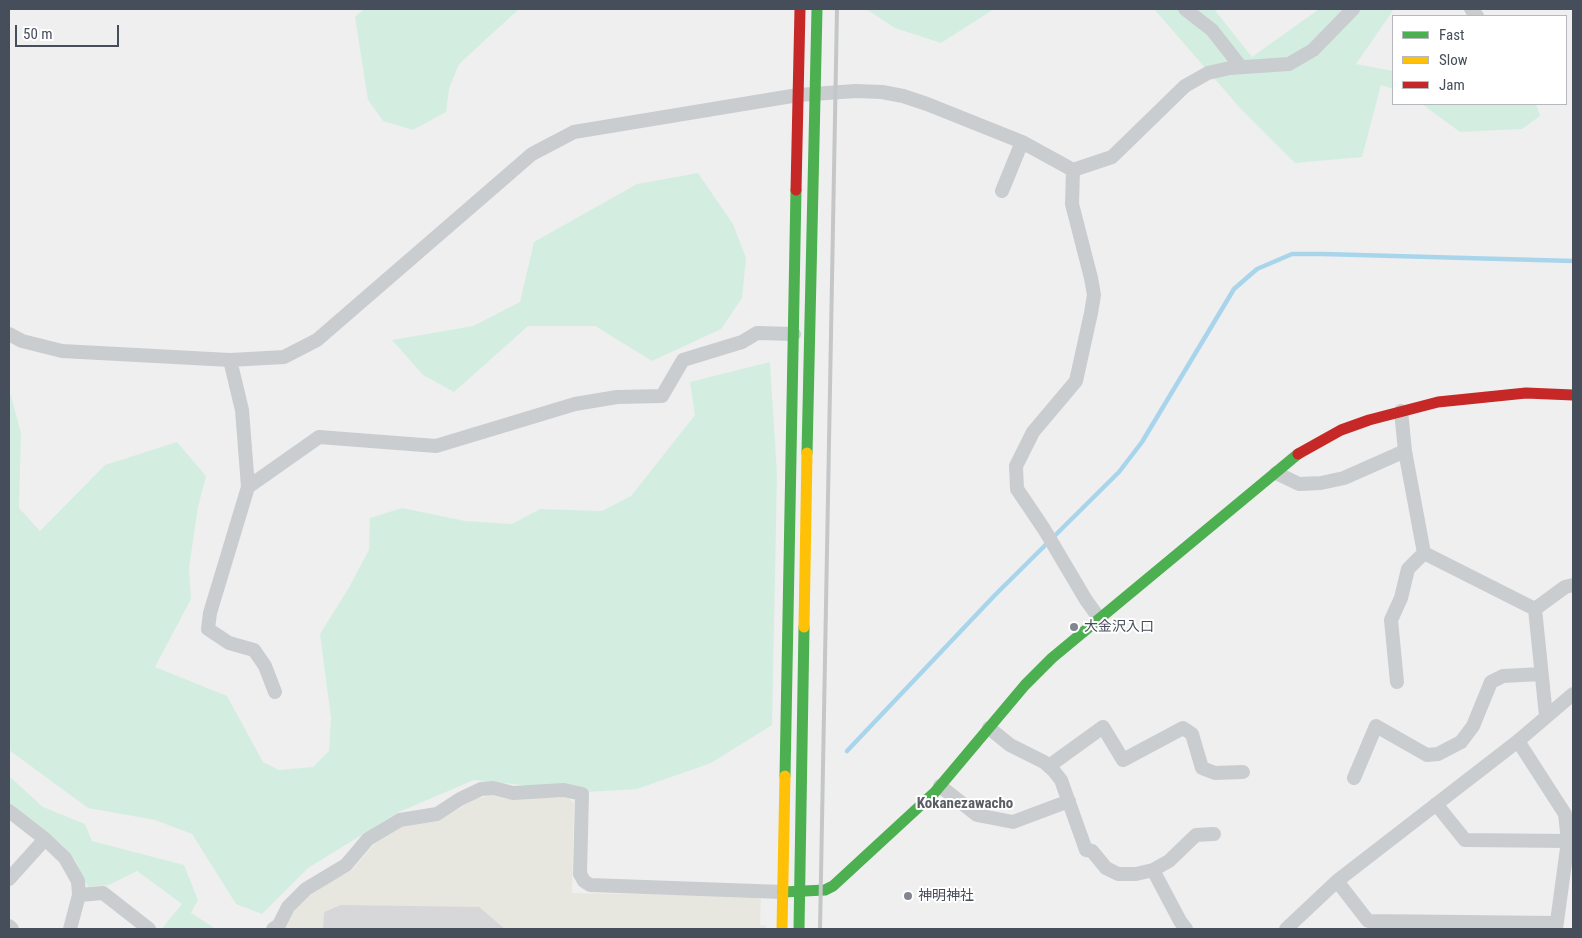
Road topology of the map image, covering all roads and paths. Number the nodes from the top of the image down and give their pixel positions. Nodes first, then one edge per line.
1 (800, 9) edge
2 (817, 9) edge
3 (1185, 9) edge
4 (1353, 9) edge
5 (1241, 67) junction
6 (816, 93) junction
7 (798, 95) junction
8 (1022, 142) junction
9 (1073, 170) junction
10 (1002, 191) dead end
11 (9, 334) edge
12 (794, 334) junction
13 (22, 341) junction
14 (9, 347) edge
15 (230, 360) junction
16 (1573, 395) edge
17 (1402, 411) junction
18 (1405, 451) junction
19 (1276, 473) junction
20 (248, 486) junction
21 (1424, 553) junction
22 (1573, 585) edge
23 (1535, 610) junction
24 (1099, 618) junction
25 (1541, 674) junction
26 (1397, 682) dead end
27 (274, 692) dead end
28 (1573, 694) edge
29 (1546, 716) junction
30 (989, 728) junction
31 (1518, 741) junction
32 (1049, 766) junction
33 (1243, 772) dead end
34 (1354, 778) dead end
35 (940, 786) junction
36 (1069, 801) junction
37 (1436, 804) junction
38 (9, 811) edge
39 (1214, 834) dead end
40 (45, 839) junction
41 (1568, 841) junction
42 (1153, 870) junction
43 (9, 879) edge
44 (1337, 881) junction
45 (800, 891) junction
46 (783, 892) junction
47 (79, 895) junction
48 (9, 926) edge
49 (1556, 926) edge
50 (12, 929) edge
51 (70, 929) edge
52 (149, 929) edge
53 (273, 929) edge
54 (782, 929) edge
55 (799, 929) edge
56 (1186, 929) edge
57 (1286, 929) edge

1 - 7 street
2 - 6 street
3 - 5 street
4 - 5 street
5 - 9 street
6 - 7 street
6 - 8 street
6 - 45 street
7 - 12 street
7 - 15 street
8 - 9 street
8 - 10 street
9 - 24 street
11 - 13 street
12 - 20 street
12 - 46 street
13 - 14 street
13 - 15 street
15 - 20 street
16 - 17 street
17 - 18 street
17 - 19 street
18 - 19 street
18 - 21 street
19 - 24 street
20 - 27 street
21 - 23 street
21 - 26 street
22 - 23 street
23 - 25 street
24 - 30 street
25 - 29 street
25 - 34 street
28 - 29 street
29 - 31 street
30 - 32 street
30 - 35 street
31 - 37 street
31 - 41 street
32 - 33 street
32 - 36 street
35 - 36 street
35 - 45 street
36 - 42 street
37 - 41 street
37 - 44 street
38 - 40 street
39 - 42 street
40 - 43 street
40 - 47 street
41 - 49 street
42 - 56 street
44 - 49 street
44 - 57 street
45 - 46 street
45 - 55 street
46 - 53 street
46 - 54 street
47 - 51 street
47 - 52 street
48 - 50 street

